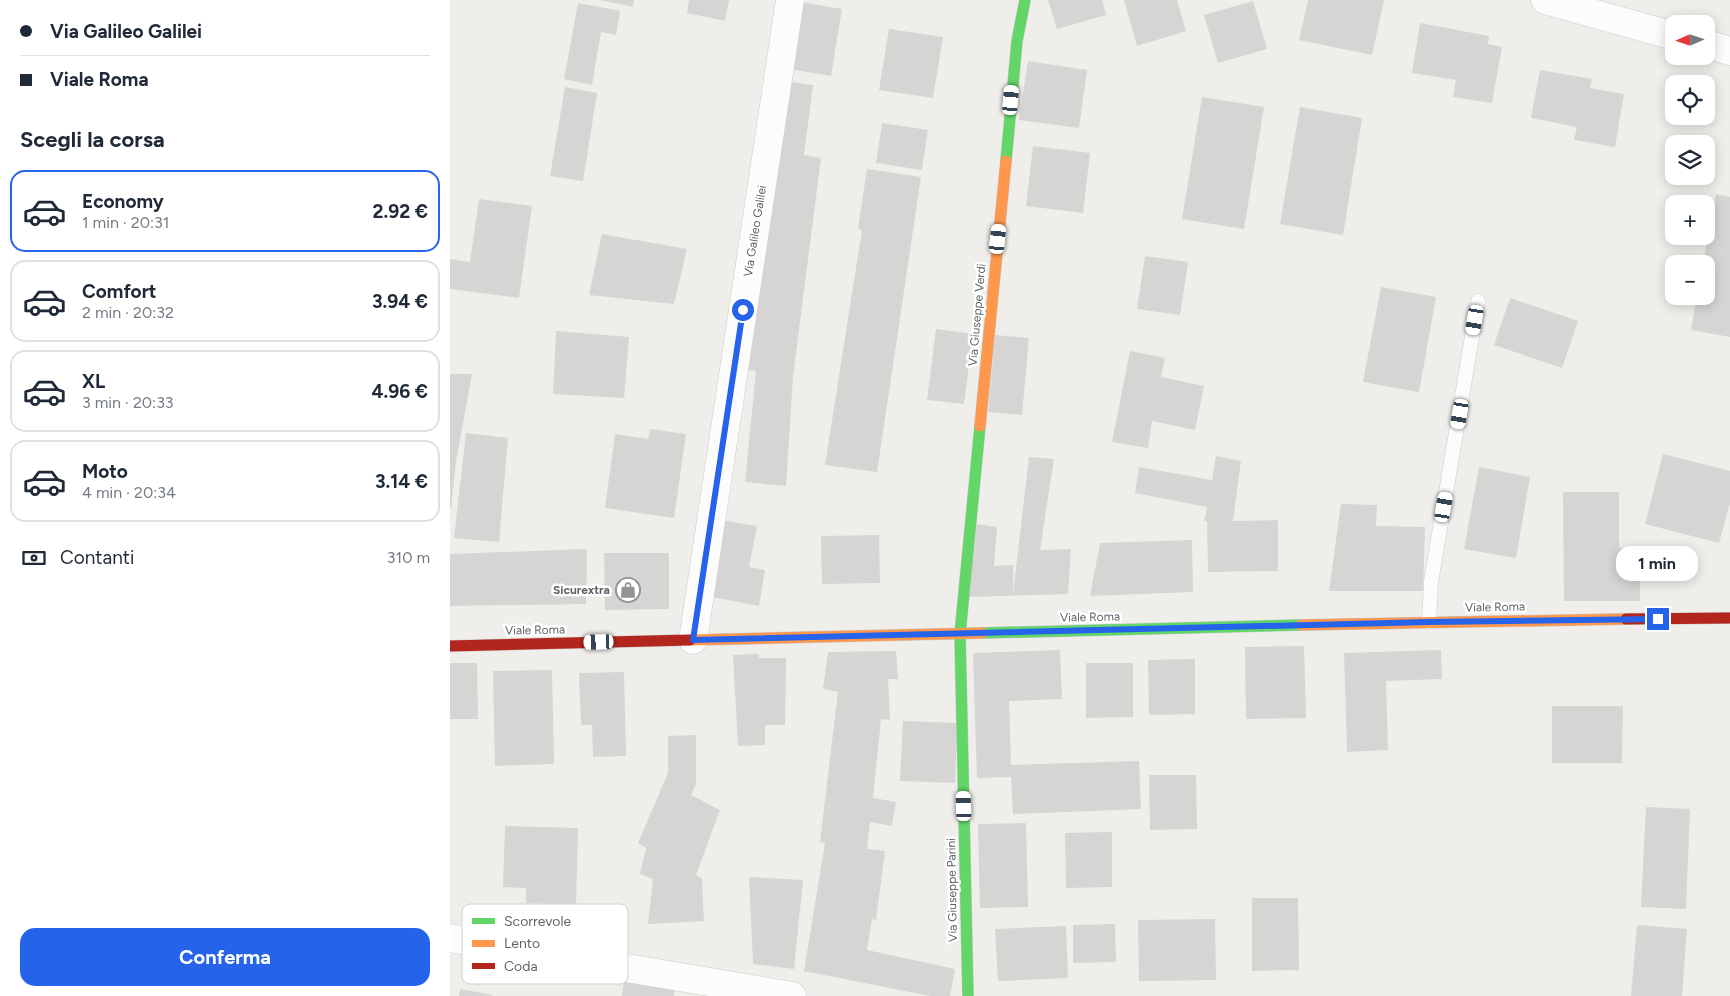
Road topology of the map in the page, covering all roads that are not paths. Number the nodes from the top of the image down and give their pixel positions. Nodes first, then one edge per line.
1 (790, 0) edge
2 (1025, 0) edge
3 (1550, 1) edge
4 (1665, 33) edge
5 (1715, 47) edge
6 (1730, 51) edge
7 (1478, 301) dead end
8 (1730, 618) edge
9 (1429, 622) junction
10 (960, 634) junction
11 (693, 640) junction
12 (450, 646) edge
13 (628, 968) edge
14 (792, 996) edge
15 (968, 996) edge

1 - 11 street, Via Galileo Galilei
2 - 10 street, Via Giuseppe Verdi
3 - 4 street
5 - 6 street
7 - 9 lane
8 - 9 street, Viale Roma
9 - 10 street, Viale Roma
10 - 11 street, Viale Roma
10 - 15 street, Via Giuseppe Parini
11 - 12 street, Viale Roma
13 - 14 street

